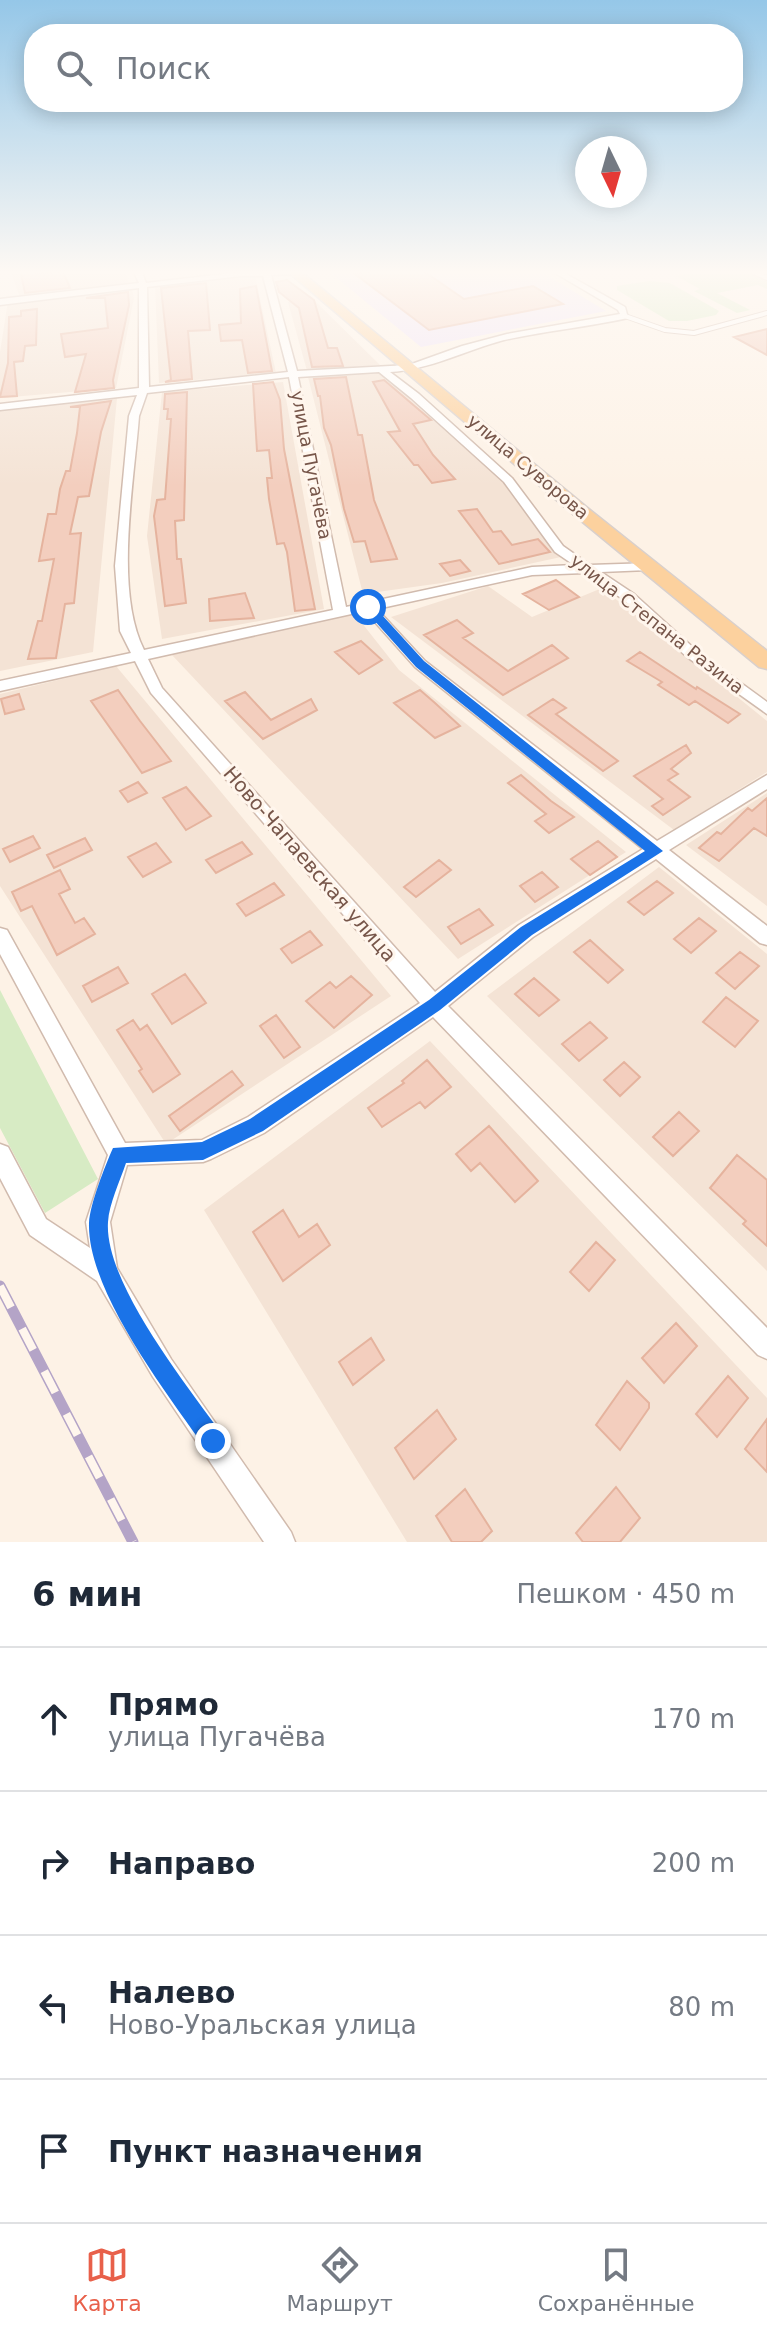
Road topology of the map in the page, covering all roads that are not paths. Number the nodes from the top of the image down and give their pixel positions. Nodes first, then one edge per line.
1 (142, 342) edge
2 (284, 342) edge
3 (379, 342) edge
4 (488, 342) edge
5 (410, 368) junction
6 (380, 369) junction
7 (293, 374) junction
8 (144, 389) junction
9 (0, 407) edge
10 (648, 566) junction
11 (591, 568) junction
12 (368, 607) junction
13 (340, 613) junction
14 (139, 655) junction
15 (767, 662) edge
16 (0, 686) edge
17 (767, 709) edge
18 (767, 781) edge
19 (656, 851) junction
20 (0, 936) edge
21 (767, 937) edge
22 (434, 1005) junction
23 (119, 1154) junction
24 (0, 1155) edge
25 (106, 1272) junction
26 (767, 1346) edge
27 (281, 1542) edge

1 - 8 street, Ново-Чапаевская улица
2 - 7 street, улица Пугачёва
3 - 5 main road, улица Суворова
4 - 5 street
5 - 6 street
5 - 10 main road, улица Суворова
6 - 7 street
6 - 11 street, улица Степана Разина
7 - 8 street
7 - 13 street, улица Пугачёва
8 - 9 street
8 - 14 street, Ново-Чапаевская улица
10 - 11 street
10 - 15 main road, улица Суворова
11 - 12 street
11 - 17 street, улица Степана Разина
12 - 13 street
12 - 19 street
13 - 14 street
14 - 16 street
14 - 22 street, Ново-Чапаевская улица
18 - 19 street
19 - 21 street
19 - 22 street
20 - 23 street
22 - 23 street
22 - 26 street, Ново-Чапаевская улица
23 - 25 street
24 - 25 street
25 - 27 street

